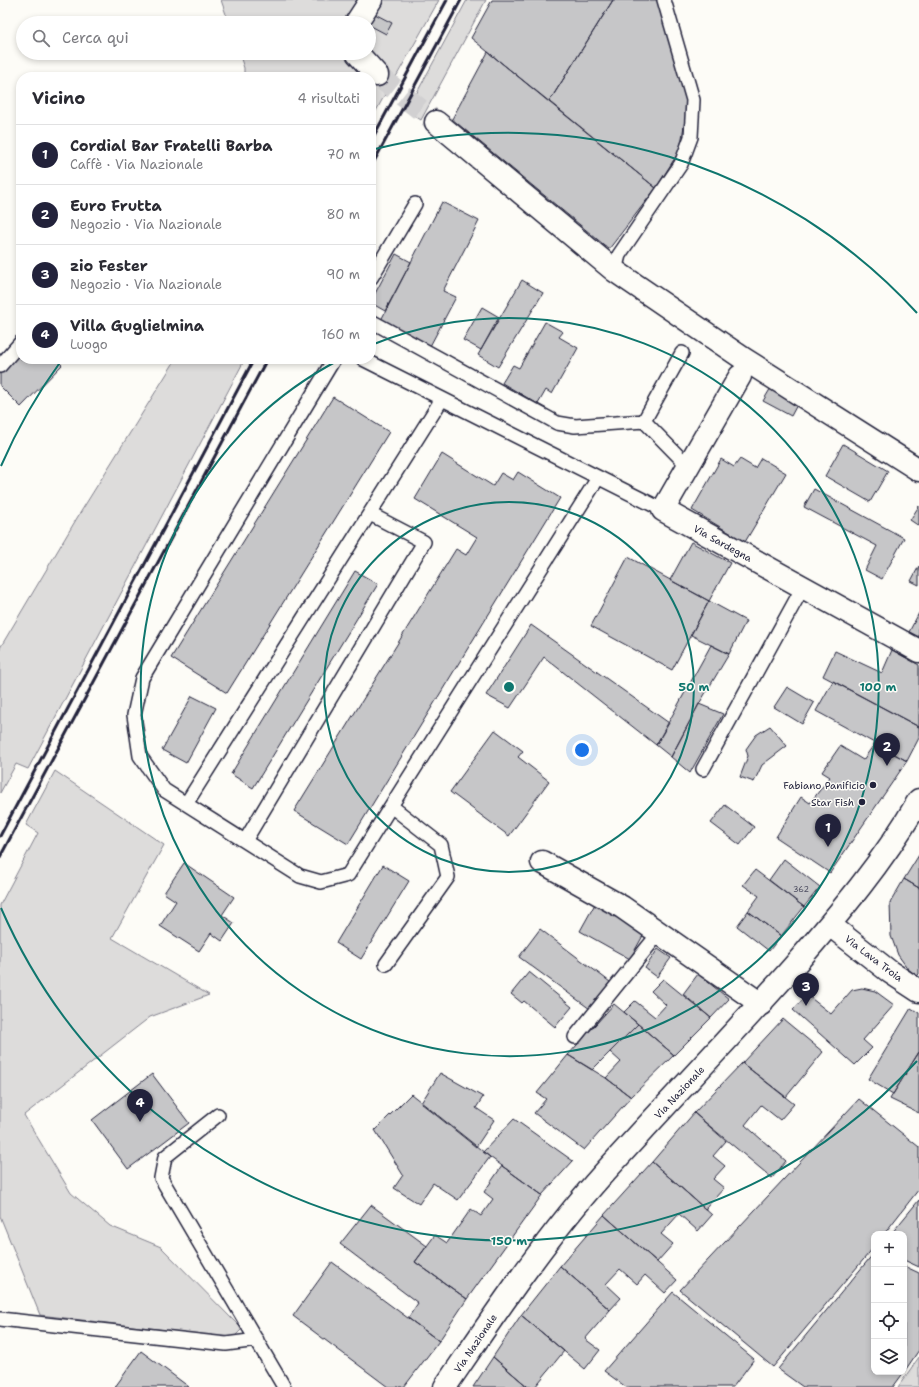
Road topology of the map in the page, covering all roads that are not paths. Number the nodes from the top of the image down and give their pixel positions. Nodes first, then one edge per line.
1 (371, 0) edge
2 (664, 0) edge
3 (361, 16) edge
4 (363, 60) edge
5 (374, 72) tunnel mouth
6 (436, 122) tunnel mouth
7 (415, 204) dead end
8 (376, 270) edge
9 (615, 271) junction
10 (376, 324) edge
11 (16, 348) edge
12 (682, 353) dead end
13 (331, 364) edge
14 (373, 364) edge
15 (0, 366) edge
16 (740, 376) dead end
17 (442, 399) junction
18 (644, 421) junction
19 (688, 466) junction
20 (919, 470) edge
21 (598, 478) junction
22 (663, 510) junction
23 (370, 514) junction
24 (802, 587) junction
25 (919, 651) edge
26 (703, 769) dead end
27 (919, 800) edge
28 (186, 804) junction
29 (391, 806) junction
30 (245, 841) junction
31 (542, 862) dead end
32 (830, 925) junction
33 (659, 933) junction
34 (386, 964) dead end
35 (919, 991) edge
36 (761, 1004) junction
37 (574, 1037) dead end
38 (218, 1115) dead end
39 (0, 1320) edge
40 (256, 1340) junction
41 (284, 1387) edge
42 (445, 1387) edge

1 - 3 street
2 - 9 lane
4 - 5 street
6 - 9 street
7 - 8 lane
9 - 20 street
10 - 18 lane
11 - 15 lane
12 - 18 lane
13 - 28 lane
14 - 17 lane
16 - 19 street
17 - 21 lane
17 - 23 lane
18 - 19 lane
19 - 22 street
21 - 22 lane
21 - 29 lane
22 - 24 street, Via Sardegna
23 - 28 lane
23 - 30 lane
24 - 25 street, Via Sardegna
24 - 26 lane
27 - 32 street, Via Nazionale
28 - 30 lane
29 - 30 lane
29 - 34 lane
31 - 33 street
32 - 35 street, Via Lava Troia
32 - 36 street, Via Nazionale
33 - 36 street
33 - 37 lane
36 - 42 street, Via Nazionale
38 - 40 lane
39 - 40 lane
40 - 41 lane

